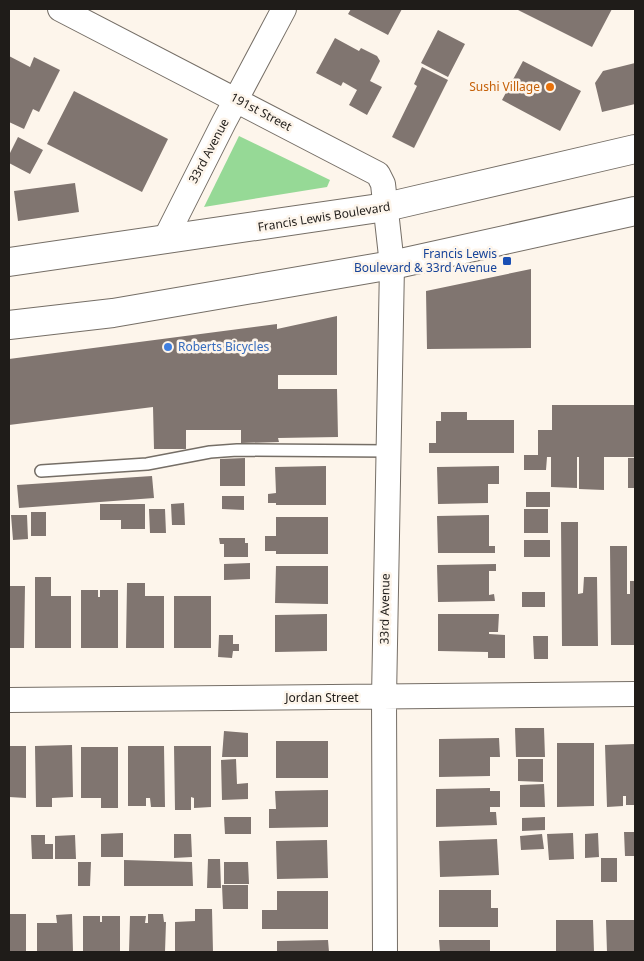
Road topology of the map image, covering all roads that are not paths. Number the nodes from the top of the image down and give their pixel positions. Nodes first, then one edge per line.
1 (60, 9) edge
2 (284, 9) edge
3 (238, 99) junction
4 (635, 149) edge
5 (386, 207) junction
6 (635, 211) edge
7 (164, 241) junction
8 (9, 262) edge
9 (392, 265) junction
10 (9, 325) edge
11 (388, 451) junction
12 (40, 471) dead end
13 (635, 694) edge
14 (384, 698) junction
15 (9, 700) edge
16 (385, 952) edge

1 - 3 street, 191st Street
2 - 3 street, 33rd Avenue
3 - 5 street, 191st Street
3 - 7 street, 33rd Avenue
4 - 5 main road, Francis Lewis Boulevard
5 - 7 main road, Francis Lewis Boulevard
5 - 9 street, 191st Street
6 - 9 main road
7 - 8 main road, Francis Lewis Boulevard
9 - 10 main road
9 - 11 street, 33rd Avenue
11 - 12 lane
11 - 14 street, 33rd Avenue
13 - 14 street, Jordan Street
14 - 15 street, Jordan Street
14 - 16 street, 33rd Avenue

